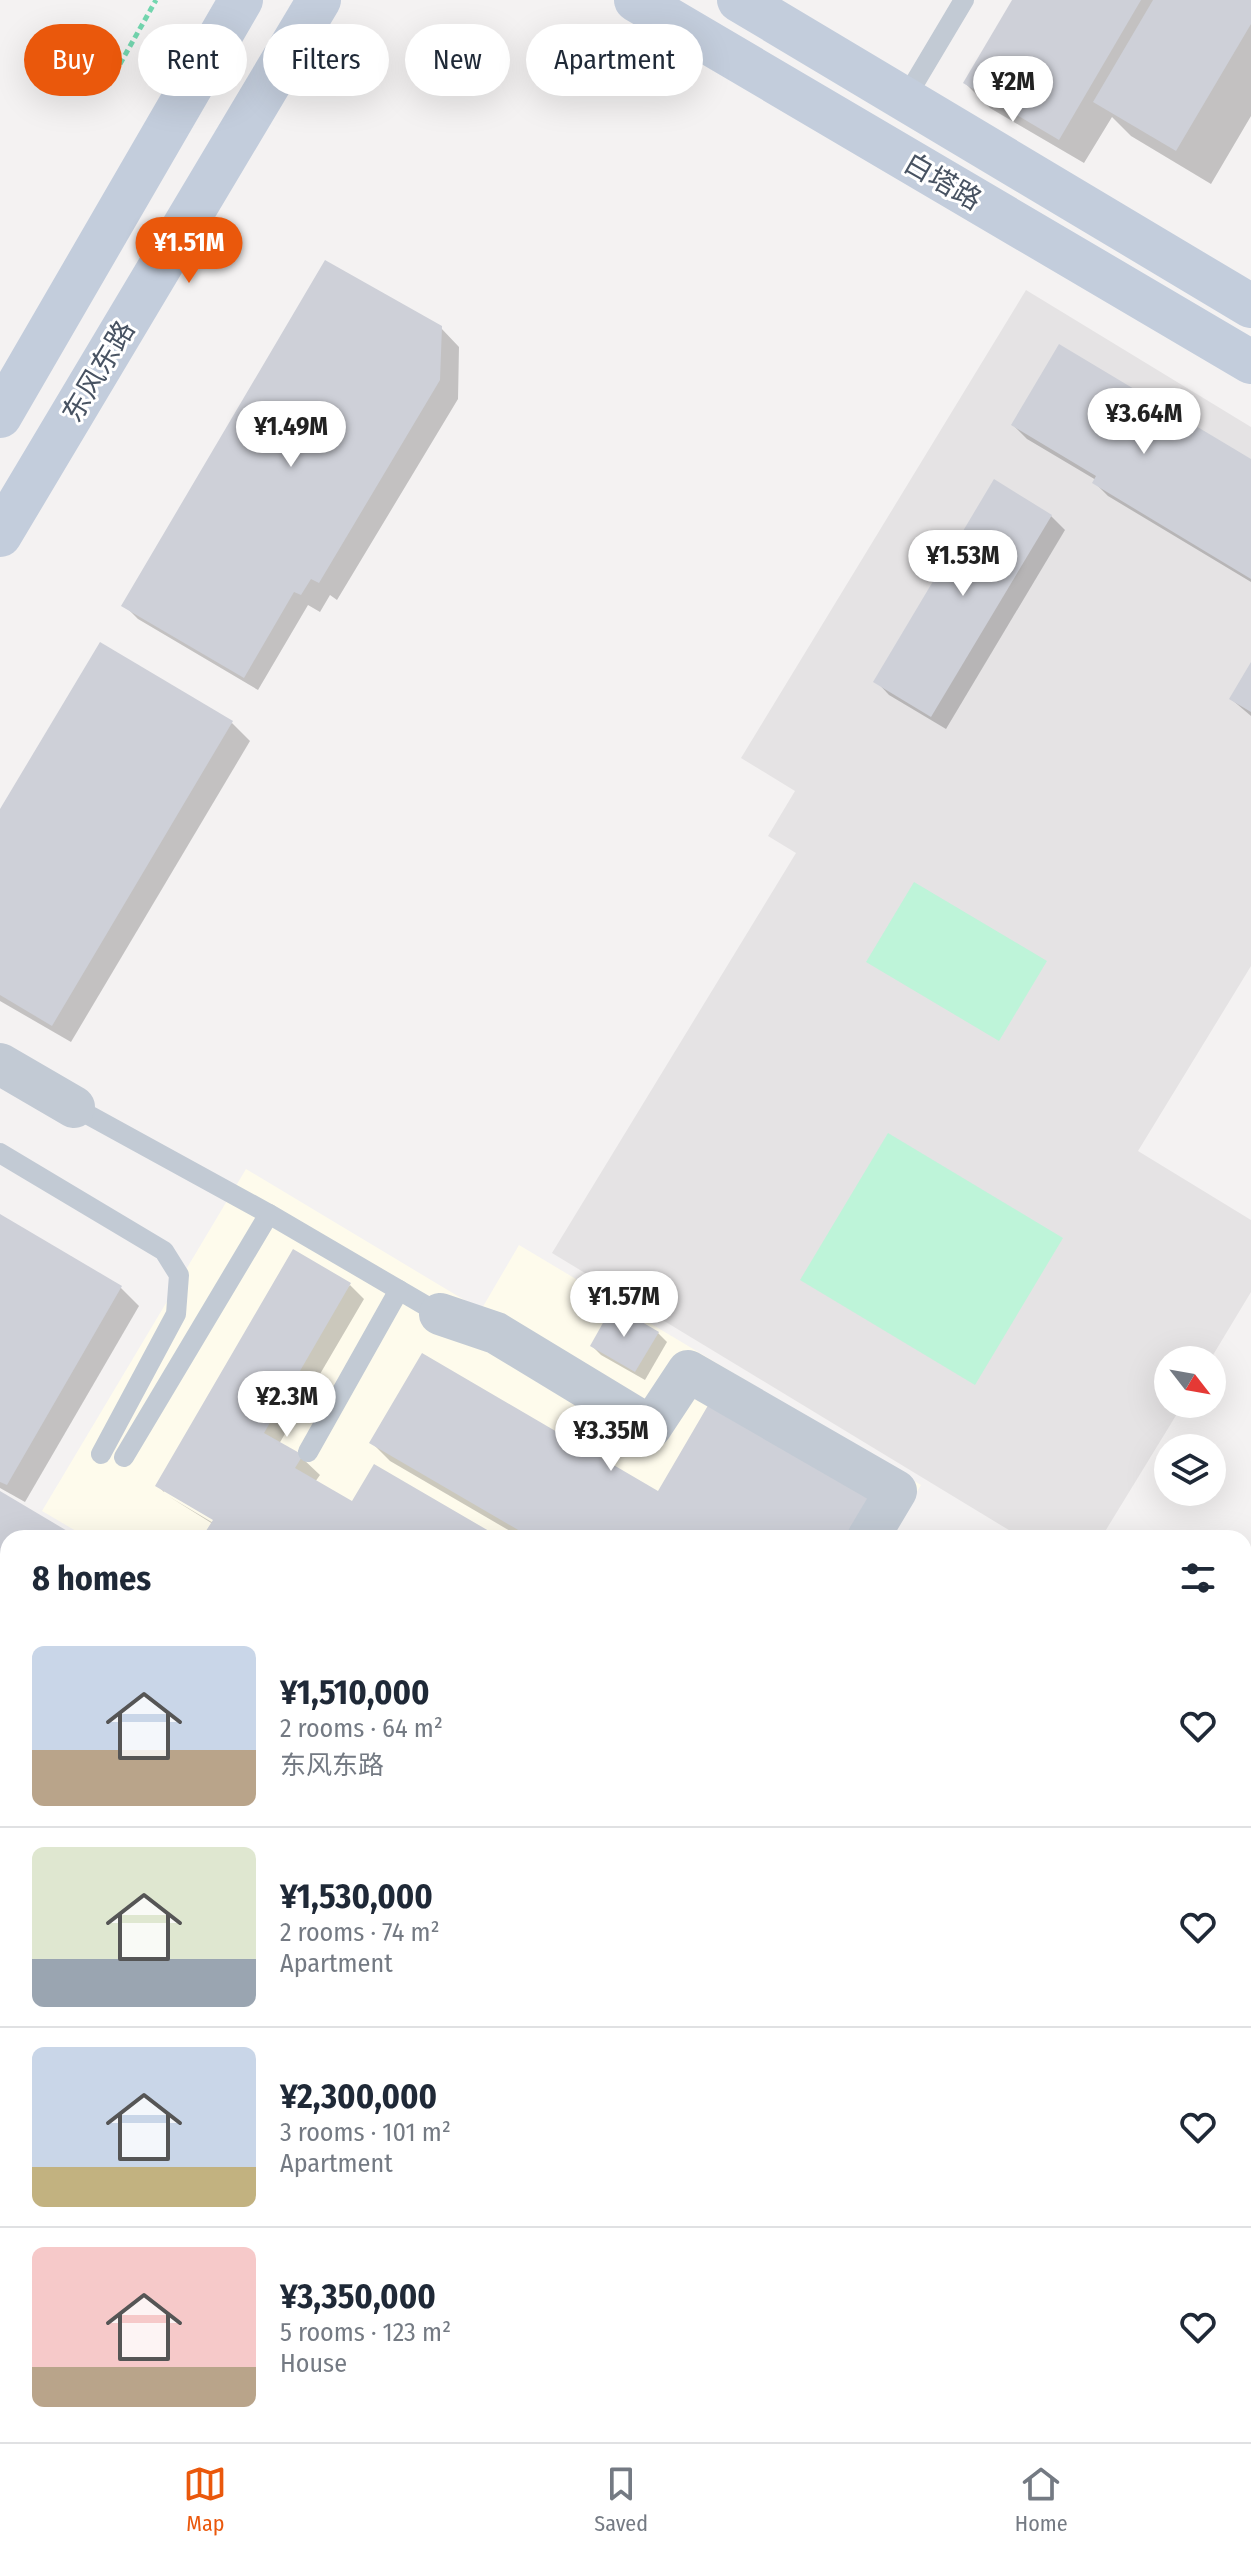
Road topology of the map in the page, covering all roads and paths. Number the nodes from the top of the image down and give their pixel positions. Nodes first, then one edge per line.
1 (156, 0) edge
2 (241, 0) edge
3 (319, 0) edge
4 (636, 0) edge
5 (739, 0) edge
6 (964, 0) edge
7 (122, 60) edge
8 (905, 99) junction
9 (1251, 306) edge
10 (1251, 362) edge
11 (0, 416) edge
12 (0, 535) edge
13 (0, 1064) edge
14 (74, 1107) joint
15 (0, 1153) edge
16 (269, 1214) junction
17 (399, 1290) junction
18 (440, 1314) joint
19 (308, 1452) dead end
20 (101, 1454) dead end
21 (124, 1457) dead end
22 (873, 1530) edge

1 - 7 path
2 - 11 main road
3 - 12 main road, 东风东路
4 - 10 main road, 白塔路
5 - 8 main road, 白塔路
6 - 8 lane
8 - 9 main road, 白塔路
13 - 14 street
14 - 16 lane
15 - 20 lane
16 - 17 lane
16 - 21 lane
17 - 18 lane
17 - 19 lane
18 - 22 street

